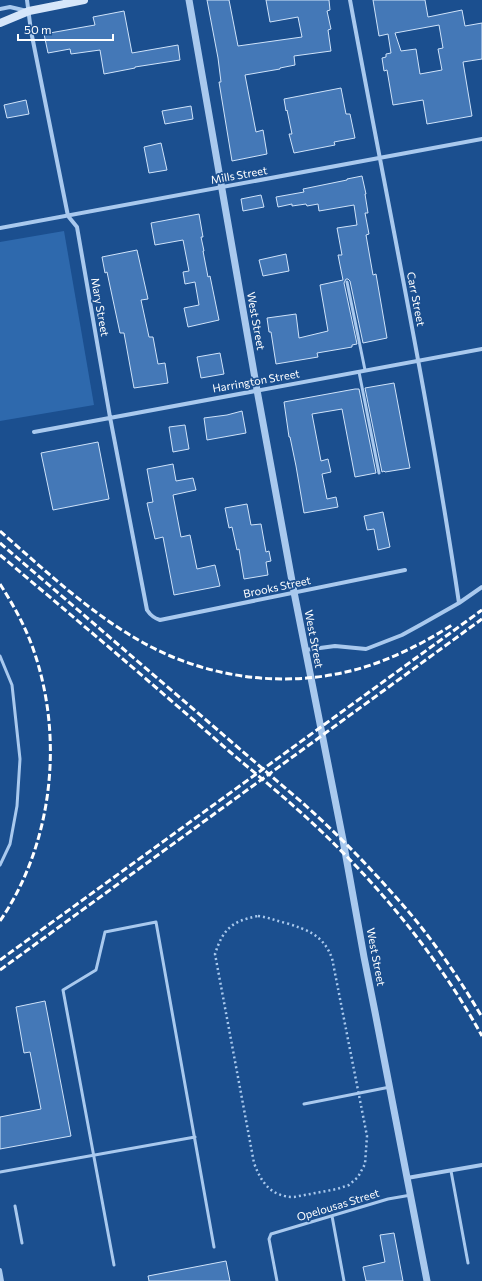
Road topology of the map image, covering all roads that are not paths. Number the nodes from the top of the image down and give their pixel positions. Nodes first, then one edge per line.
1 (27, 0) edge
2 (84, 0) edge
3 (189, 0) edge
4 (350, 0) edge
5 (0, 9) edge
6 (29, 11) junction
7 (0, 23) edge
8 (482, 139) edge
9 (379, 158) junction
10 (222, 187) junction
11 (68, 216) junction
12 (0, 228) edge
13 (347, 282) dead end
14 (482, 349) edge
15 (419, 360) junction
16 (365, 370) junction
17 (359, 372) junction
18 (257, 390) junction
19 (110, 418) junction
20 (34, 432) dead end
21 (379, 473) dead end
22 (405, 570) dead end
23 (482, 586) edge
24 (294, 592) junction
25 (459, 602) junction
26 (153, 617) joint
27 (305, 650) junction
28 (0, 656) edge
29 (0, 865) edge
30 (390, 1087) junction
31 (304, 1104) dead end
32 (195, 1137) junction
33 (94, 1156) junction
34 (482, 1165) edge
35 (451, 1170) junction
36 (0, 1172) edge
37 (407, 1178) junction
38 (410, 1195) junction
39 (15, 1206) dead end
40 (332, 1216) junction
41 (22, 1243) dead end
42 (214, 1247) dead end
43 (468, 1262) dead end
44 (114, 1265) dead end
45 (0, 1270) edge
46 (2, 1281) edge
47 (277, 1281) edge
48 (344, 1281) edge
49 (427, 1281) edge

1 - 6 street, Mary Street
2 - 6 main road
3 - 10 street, West Street
4 - 9 street, Carr Street
5 - 6 street
6 - 7 main road
6 - 11 street, Mary Street
8 - 9 street, Mills Street
9 - 10 street, Mills Street
9 - 15 street, Carr Street
10 - 11 street, Mills Street
10 - 18 street, West Street
11 - 12 street, Mills Street
11 - 19 street, Mary Street
13 - 16 lane
14 - 15 street, Harrington Street
15 - 16 street, Harrington Street
15 - 25 street, Carr Street
16 - 17 street, Harrington Street
17 - 18 street, Harrington Street
17 - 21 lane
18 - 19 street, Harrington Street
18 - 24 street, West Street
19 - 20 street, Harrington Street
19 - 26 street, Mary Street
22 - 24 street, Brooks Street
23 - 25 street
24 - 26 street, Brooks Street
24 - 27 street, West Street
25 - 27 street
27 - 30 street, West Street
28 - 29 lane
30 - 31 lane
30 - 37 street, West Street
32 - 33 lane
32 - 33 lane
32 - 42 lane
33 - 36 lane
33 - 44 lane
34 - 35 street
35 - 37 street
35 - 43 lane
37 - 38 street, West Street
38 - 40 lane, Opelousas Street
38 - 49 street, West Street
39 - 41 lane
40 - 47 lane, Opelousas Street
40 - 48 lane
45 - 46 street

